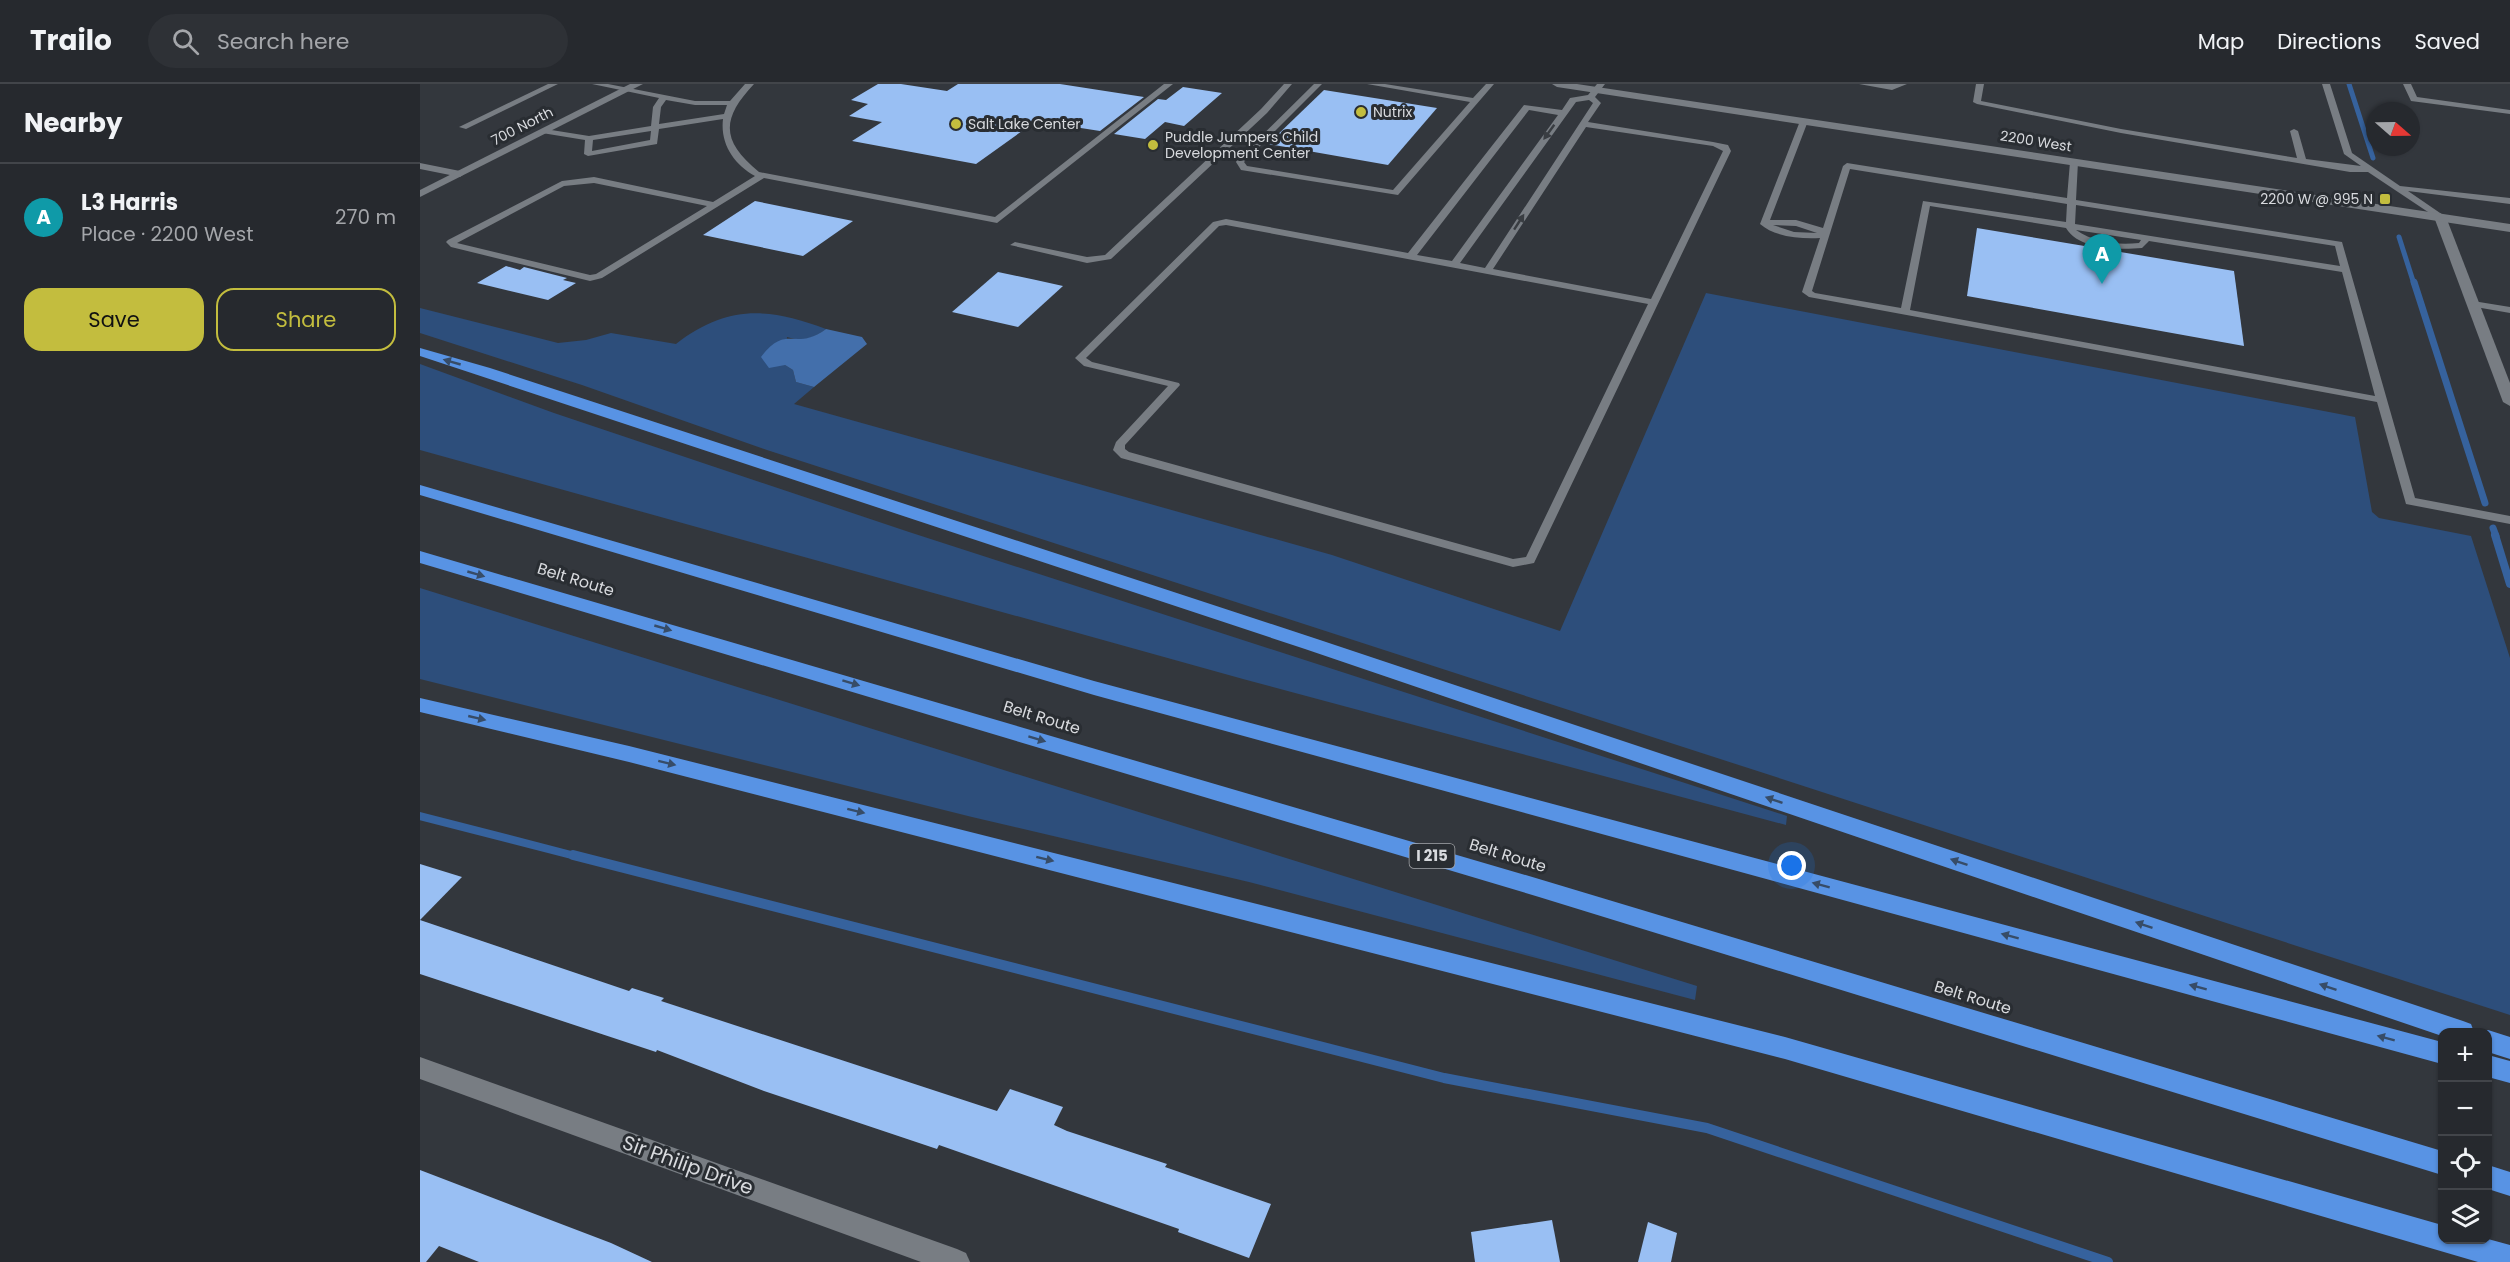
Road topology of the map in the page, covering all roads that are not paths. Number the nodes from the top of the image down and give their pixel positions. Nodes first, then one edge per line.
1 (554, 84) edge
2 (596, 84) edge
3 (638, 84) edge
4 (750, 84) edge
5 (1169, 84) edge
6 (1288, 84) edge
7 (1318, 84) edge
8 (1371, 84) edge
9 (1490, 84) edge
10 (1557, 84) edge
11 (1863, 84) edge
12 (1903, 84) edge
13 (1980, 84) edge
14 (2326, 84) edge
15 (2408, 84) edge
16 (626, 90) junction
17 (1596, 90) edge
18 (664, 97) junction
19 (1475, 101) junction
20 (732, 103) junction
21 (2510, 112) edge
22 (1563, 113) junction
23 (728, 116) junction
24 (1804, 121) junction
25 (1584, 124) junction
26 (463, 127) dead end
27 (654, 128) junction
28 (545, 131) junction
29 (2294, 131) dead end
30 (589, 138) junction
31 (2302, 161) junction
32 (2073, 162) junction
33 (420, 166) edge
34 (2368, 169) junction
35 (460, 174) junction
36 (763, 175) junction
37 (2398, 188) junction
38 (420, 194) edge
39 (2072, 201) junction
40 (2510, 201) edge
41 (715, 205) junction
42 (2440, 217) junction
43 (2071, 226) junction
44 (2510, 228) edge
45 (1826, 234) junction
46 (1015, 244) dead end
47 (1411, 256) junction
48 (1454, 265) junction
49 (2346, 270) junction
50 (1487, 271) junction
51 (1653, 303) junction
52 (2473, 304) junction
53 (2510, 310) edge
54 (1905, 313) junction
55 (420, 352) edge
56 (2382, 400) junction
57 (2510, 402) edge
58 (420, 490) edge
59 (2510, 520) edge
60 (420, 557) edge
61 (420, 705) edge
62 (2451, 1028) edge
63 (2492, 1043) edge
64 (2510, 1048) edge
65 (2438, 1052) edge
66 (2492, 1067) edge
67 (420, 1068) edge
68 (2510, 1072) edge
69 (2438, 1162) edge
70 (2492, 1179) edge
71 (2510, 1184) edge
72 (2438, 1237) edge
73 (2461, 1244) edge
74 (2510, 1258) edge
75 (957, 1262) edge

1 - 26 lane
2 - 16 lane
3 - 16 street, 700 North
4 - 20 lane
5 - 36 lane
6 - 46 lane
7 - 19 lane
8 - 19 lane
9 - 19 lane
10 - 17 street, 2200 West
11 - 12 lane
13 - 31 lane
14 - 34 lane
15 - 21 lane
16 - 18 lane
16 - 28 street, 700 North
17 - 22 lane
17 - 24 street, 2200 West
17 - 25 lane
18 - 20 lane
18 - 27 lane
20 - 23 lane
22 - 47 lane
22 -> 48 lane
23 - 27 lane
23 - 36 lane
24 - 32 street, 2200 West
24 - 45 lane
50 -> 25 lane
25 - 51 lane
27 - 30 lane
27 - 30 lane
28 - 30 lane
28 - 35 street, 700 North
29 - 31 lane
31 - 34 lane
32 - 39 lane
32 - 42 street, 2200 West
33 - 35 lane
34 - 37 lane
35 - 38 street, 700 North
36 - 41 lane
37 - 40 lane
37 - 42 lane
39 - 43 lane
39 - 45 lane
39 - 49 lane
41 - 41 lane
42 - 44 street, 2200 West
42 - 52 street
43 - 49 lane
43 - 54 lane
45 - 54 lane
47 - 48 lane
47 - 51 lane
48 - 50 lane
49 - 56 lane
50 - 51 lane
52 - 53 lane
52 - 57 street
54 - 56 lane
62 -> 55 highway
56 - 59 lane
65 -> 58 highway
60 -> 69 highway, Belt Route / I 215
61 -> 72 highway
63 - 64 highway
66 - 68 highway
67 - 75 street, Sir Philip Drive
70 - 71 highway
73 - 74 highway

